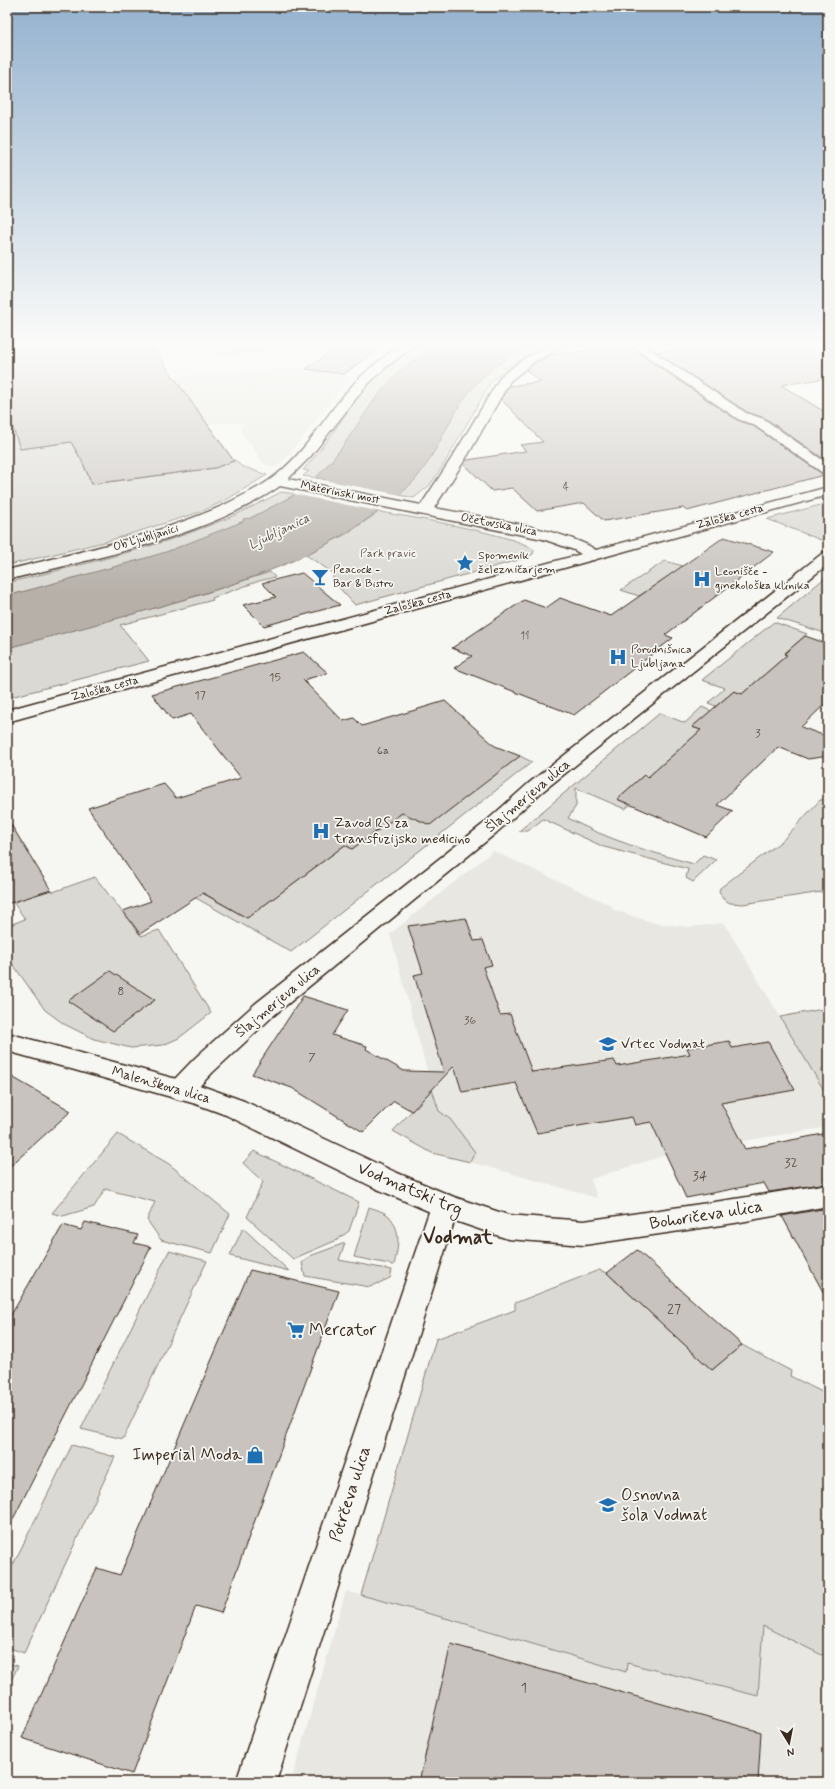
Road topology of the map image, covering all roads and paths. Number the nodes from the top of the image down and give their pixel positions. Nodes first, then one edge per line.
1 (327, 426) edge
2 (477, 426) edge
3 (765, 426) edge
4 (828, 470) edge
5 (278, 481) junction
6 (828, 491) edge
7 (401, 505) joint
8 (425, 510) junction
9 (593, 555) junction
10 (828, 556) edge
11 (7, 575) edge
12 (7, 716) edge
13 (7, 1042) edge
14 (180, 1090) junction
15 (310, 1144) joint
16 (828, 1194) edge
17 (445, 1206) junction
18 (584, 1233) joint
19 (256, 1782) edge

1 - 5 street, Ob Ljubljanici
2 - 8 street
3 - 4 street
5 - 7 street, Materinski most
5 - 11 street, Ob Ljubljanici
6 - 9 street, Zaloška cesta
7 - 8 street, Očetovska ulica
8 - 9 street, Očetovska ulica
9 - 12 street, Zaloška cesta
10 - 14 street, Šlajmerjeva ulica
13 - 14 street, Malenškova ulica
14 - 15 street, Malenškova ulica
15 - 17 street, Vodmatski trg
16 - 18 street, Bohoričeva ulica
17 - 18 street, Vodmatski trg
17 - 19 street, Potrčeva ulica

